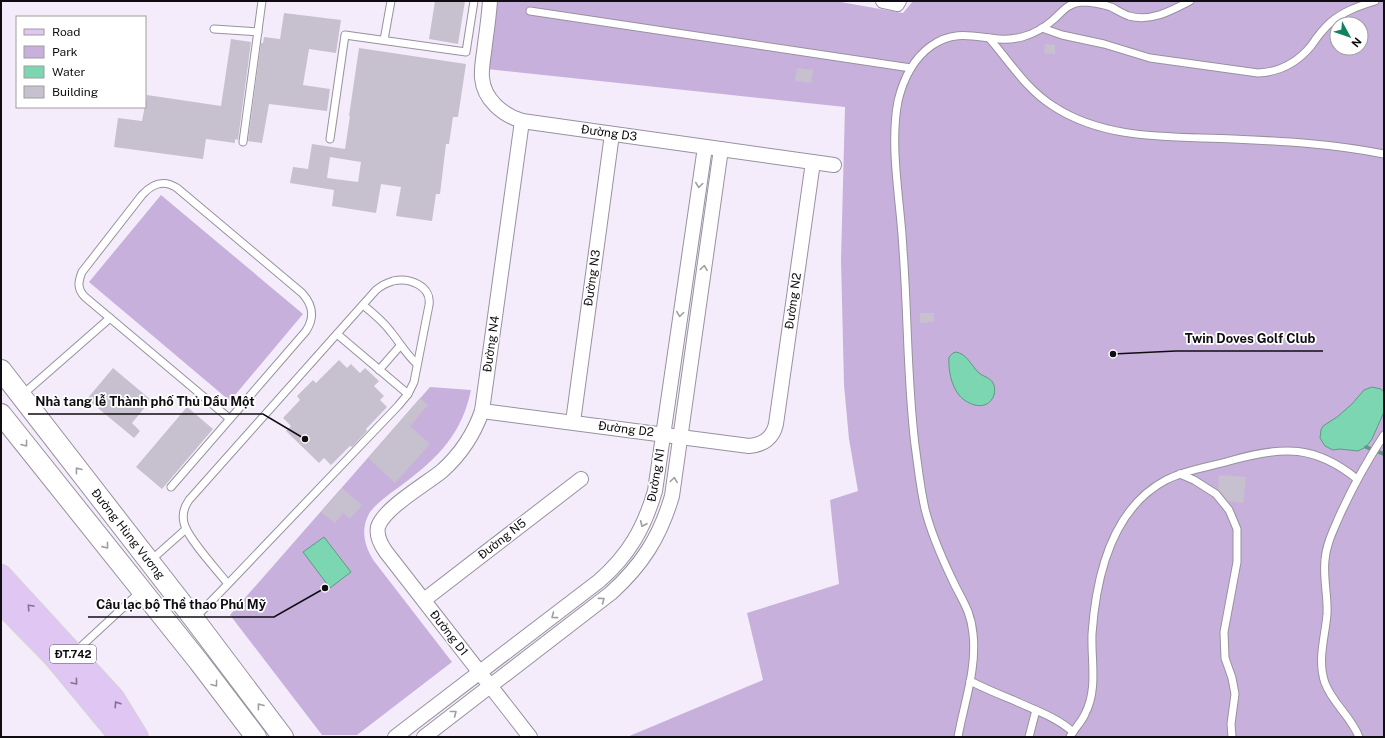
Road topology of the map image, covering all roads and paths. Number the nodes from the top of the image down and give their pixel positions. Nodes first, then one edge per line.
1 (262, 1) edge
2 (391, 1) edge
3 (474, 1) edge
4 (490, 1) edge
5 (883, 1) edge
6 (899, 1) edge
7 (1190, 1) edge
8 (1375, 1) edge
9 (530, 11) dead end
10 (1042, 28) junction
11 (214, 29) dead end
12 (258, 32) junction
13 (989, 38) junction
14 (384, 40) junction
15 (911, 68) junction
16 (522, 121) junction
17 (612, 134) junction
18 (330, 139) dead end
19 (243, 142) dead end
20 (705, 147) junction
21 (722, 149) junction
22 (1384, 154) edge
23 (813, 162) junction
24 (834, 165) dead end
25 (363, 305) junction
26 (110, 318) junction
27 (337, 334) junction
28 (400, 346) junction
29 (418, 364) junction
30 (1, 370) edge
31 (379, 370) junction
32 (408, 394) junction
33 (21, 396) junction
34 (482, 411) junction
35 (1, 414) edge
36 (230, 419) junction
37 (573, 422) junction
38 (663, 434) junction
39 (1384, 435) edge
40 (681, 436) junction
41 (769, 438) joint
42 (1180, 474) junction
43 (581, 479) dead end
44 (1358, 479) junction
45 (171, 487) dead end
46 (378, 526) joint
47 (186, 529) junction
48 (150, 562) junction
49 (1, 576) edge
50 (228, 584) junction
51 (137, 585) junction
52 (424, 600) junction
53 (1, 602) edge
54 (194, 620) junction
55 (73, 654) junction
56 (480, 672) junction
57 (970, 681) junction
58 (490, 686) junction
59 (1036, 710) junction
60 (1071, 734) edge
61 (121, 737) edge
62 (137, 737) edge
63 (256, 737) edge
64 (283, 737) edge
65 (396, 737) edge
66 (424, 737) edge
67 (530, 737) edge
68 (958, 737) edge
69 (1029, 737) edge
70 (1232, 737) edge
71 (1359, 737) edge

1 - 12 lane
2 - 14 lane
3 - 14 lane
4 - 16 street, Đường D3
5 - 6 street
7 - 10 lane
8 - 10 lane
9 - 15 lane
10 - 13 lane
11 - 12 lane
12 - 19 lane
13 - 15 lane
13 - 22 lane
14 - 18 lane
15 - 57 lane
16 - 17 street, Đường D3
16 - 34 street, Đường N4
17 - 20 street, Đường D3
17 - 37 street, Đường N3
20 - 21 street, Đường D3
20 -> 38 street, Đường N1
21 - 23 street, Đường D3
40 -> 21 street, Đường N1
23 - 24 street, Đường D3
23 - 41 street, Đường N2
25 - 27 lane
25 - 28 lane
25 - 29 lane
26 - 33 lane
26 - 36 lane
26 - 36 lane
27 - 31 lane
27 - 47 lane
28 - 29 lane
28 - 31 lane
29 - 32 lane
30 - 33 main road, Đường Hùng Vương
31 - 32 lane
32 - 50 lane
48 -> 33 main road, Đường Hùng Vương
34 - 37 street, Đường D2
34 - 46 street, Đường N4
35 -> 51 main road, Đường Hùng Vương
36 - 45 lane
37 - 38 street, Đường D2
38 - 40 street, Đường D2
38 -> 56 street, Đường N1
39 - 44 lane
40 - 41 street, Đường D2
58 -> 40 street, Đường N1
42 - 44 lane
42 - 60 lane
42 - 70 lane
43 - 52 street, Đường N5
44 - 71 lane
46 - 52 street, Đường D1
47 - 48 lane
47 - 50 lane
48 - 51 main road
48 - 54 main road, Đường Hùng Vương
55 -> 49 main road, ĐT.742
50 - 54 lane
51 - 55 lane
51 -> 63 main road, Đường Hùng Vương
52 - 56 street, Đường D1
53 -> 61 main road, ĐT.742
64 -> 54 main road, Đường Hùng Vương
62 -> 55 main road, ĐT.742
56 - 58 street, Đường D1
56 - 65 street, Đường N1
57 - 59 lane
57 - 68 lane
66 -> 58 street, Đường N1
58 - 67 street, Đường D1
59 - 60 lane
59 - 69 lane

